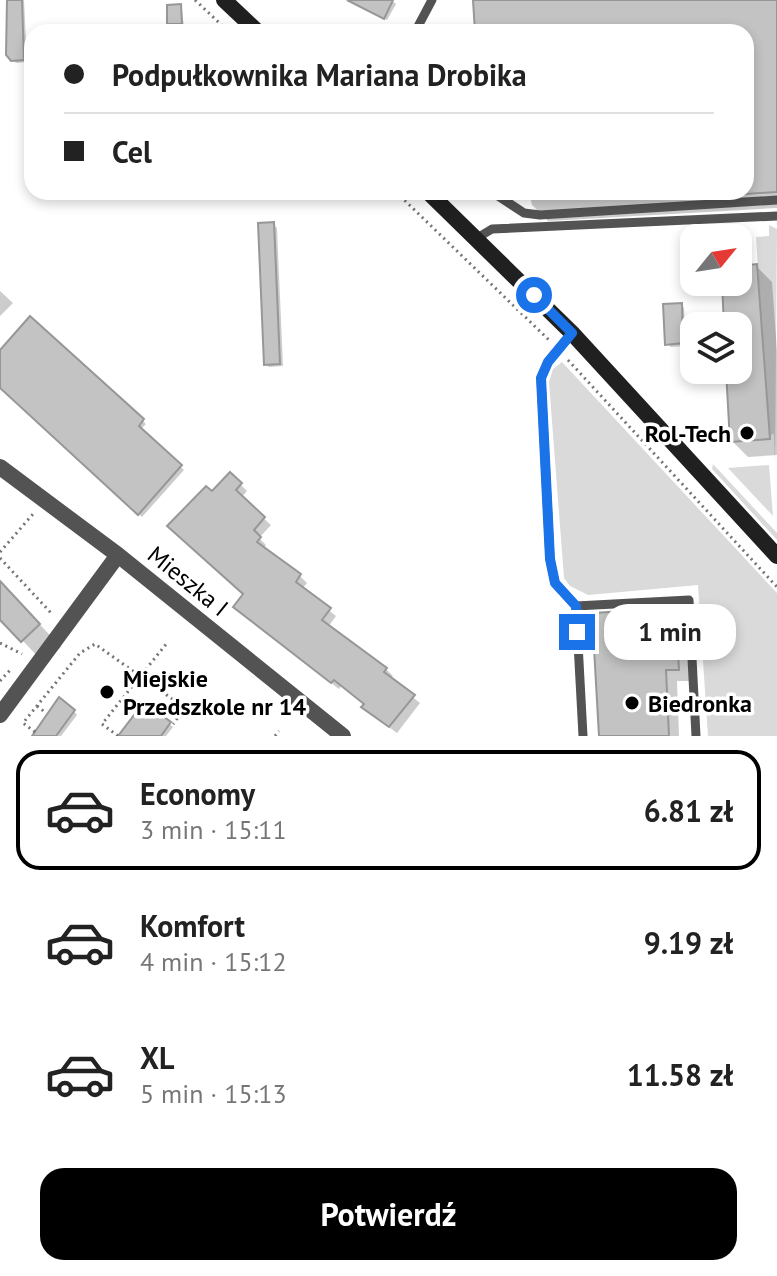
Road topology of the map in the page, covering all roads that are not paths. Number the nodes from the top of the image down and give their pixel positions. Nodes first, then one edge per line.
1 (224, 0) edge
2 (432, 0) edge
3 (250, 24) edge
4 (419, 24) edge
5 (437, 200) edge
6 (504, 200) edge
7 (777, 200) edge
8 (777, 216) edge
9 (477, 238) junction
10 (572, 333) junction
11 (0, 467) edge
12 (118, 555) junction
13 (777, 556) edge
14 (576, 606) junction
15 (0, 715) edge
16 (343, 736) edge
17 (583, 736) edge
18 (696, 736) edge

1 - 3 main road
2 - 4 lane
5 - 9 main road
6 - 7 lane
8 - 9 lane
9 - 10 main road
10 - 13 main road
10 - 14 lane
11 - 12 street, Mieszka I
12 - 15 street
12 - 16 street, Mieszka I
14 - 17 lane
14 - 18 lane

